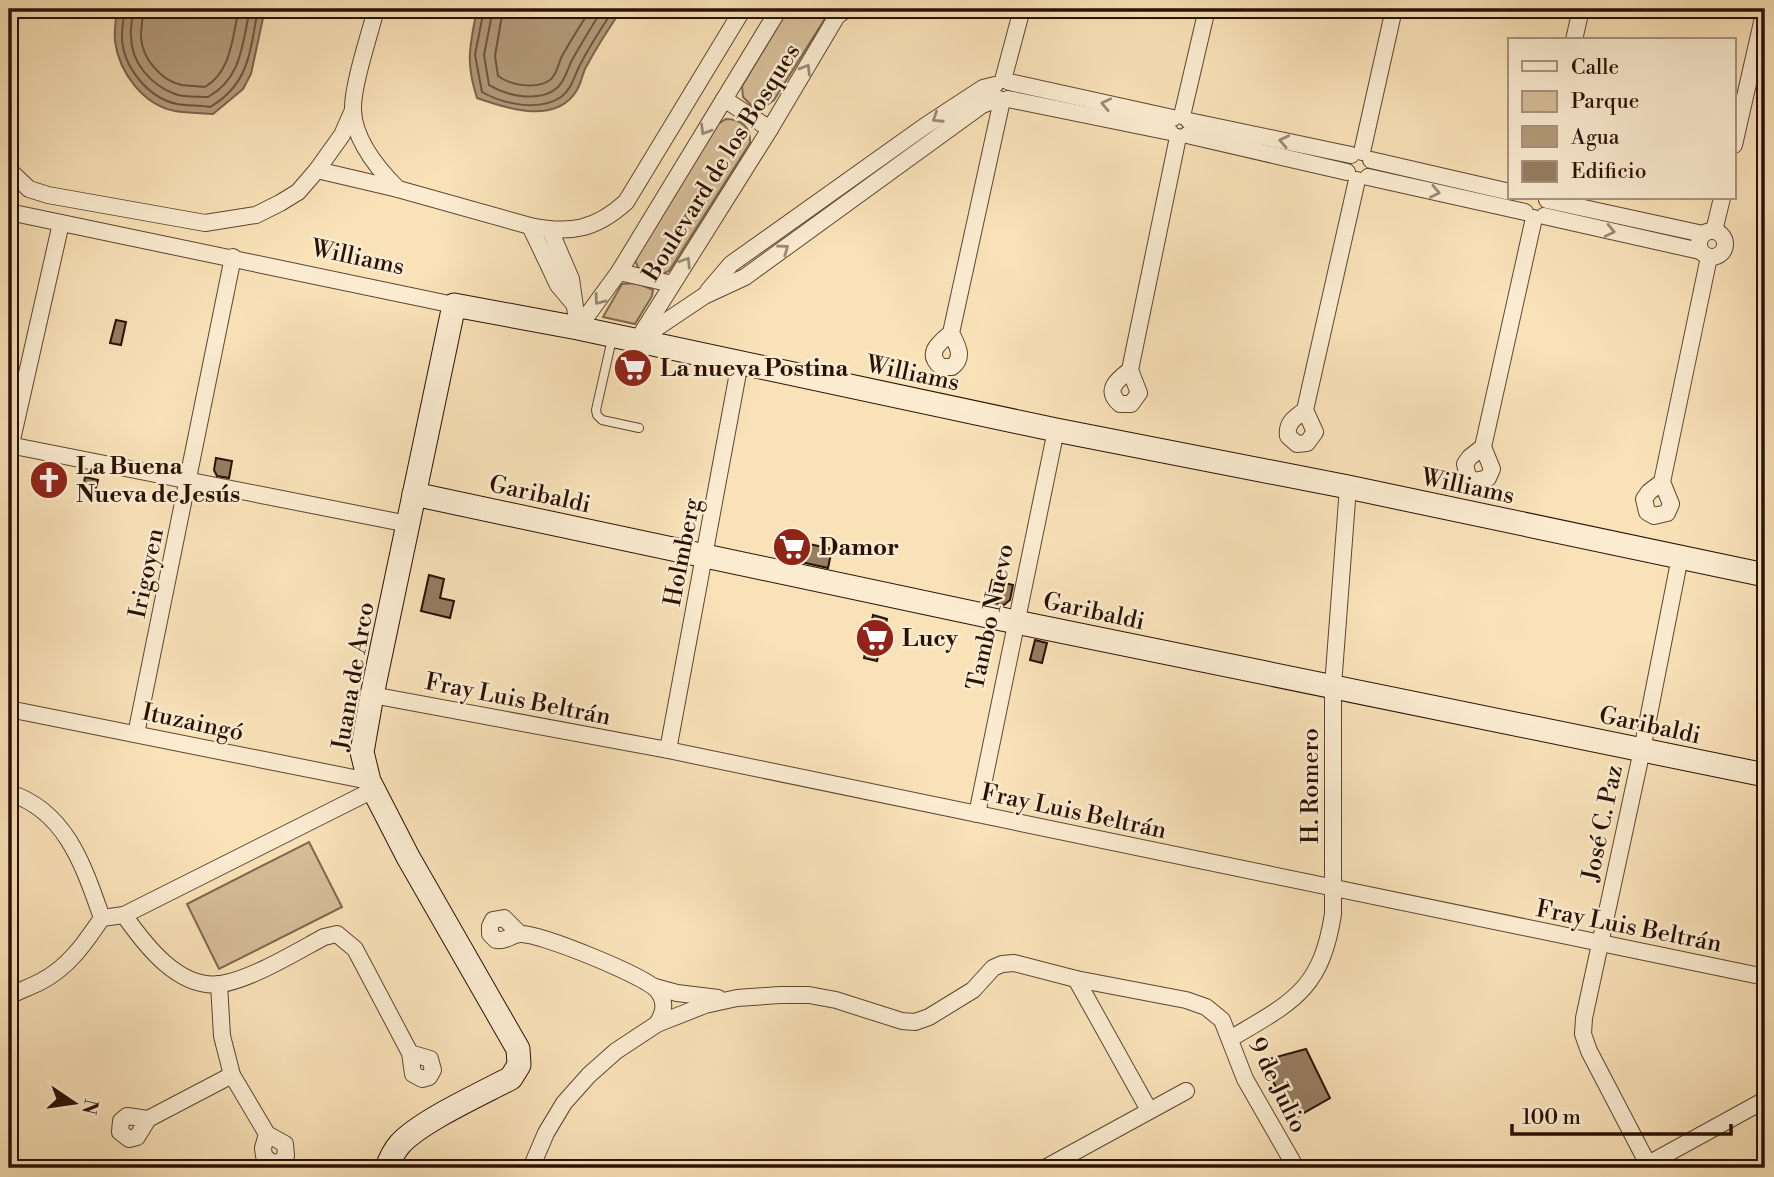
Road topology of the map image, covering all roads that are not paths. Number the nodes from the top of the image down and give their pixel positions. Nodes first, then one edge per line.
1 (11, 9) edge
2 (376, 9) edge
3 (743, 9) edge
4 (779, 9) edge
5 (847, 9) edge
6 (1022, 9) edge
7 (1207, 9) edge
8 (1394, 9) edge
9 (1581, 9) edge
10 (1765, 9) edge
11 (9, 18) edge
12 (1574, 38) edge
13 (1003, 91) junction
14 (724, 99) junction
15 (353, 110) junction
16 (1180, 126) junction
17 (770, 129) junction
18 (1736, 136) edge
19 (1361, 156) junction
20 (9, 170) edge
21 (317, 170) junction
22 (1357, 176) junction
23 (398, 189) junction
24 (1508, 192) edge
25 (1721, 200) edge
26 (1537, 207) edge
27 (9, 212) edge
28 (61, 223) junction
29 (530, 226) junction
30 (550, 230) junction
31 (1707, 243) junction
32 (233, 257) junction
33 (620, 272) junction
34 (672, 284) junction
35 (574, 304) junction
36 (454, 305) junction
37 (578, 328) junction
38 (951, 333) dead end
39 (612, 336) junction
40 (637, 341) junction
41 (740, 362) junction
42 (1130, 370) dead end
43 (1306, 410) dead end
44 (639, 428) dead end
45 (1056, 430) junction
46 (1483, 447) dead end
47 (9, 448) edge
48 (189, 481) junction
49 (1662, 482) dead end
50 (1348, 487) junction
51 (414, 494) junction
52 (408, 524) junction
53 (704, 556) junction
54 (1680, 558) junction
55 (1765, 575) edge
56 (1016, 622) junction
57 (1333, 686) junction
58 (372, 695) junction
59 (9, 709) edge
60 (136, 734) junction
61 (668, 750) junction
62 (1642, 750) junction
63 (1765, 775) edge
64 (371, 786) junction
65 (9, 793) edge
66 (976, 814) junction
67 (1332, 888) junction
68 (124, 915) junction
69 (102, 918) junction
70 (519, 933) dead end
71 (1599, 944) junction
72 (1765, 977) edge
73 (1076, 979) junction
74 (219, 984) junction
75 (655, 987) junction
76 (9, 996) edge
77 (737, 998) junction
78 (657, 1024) junction
79 (1230, 1039) junction
80 (411, 1054) dead end
81 (232, 1075) junction
82 (1186, 1091) dead end
83 (1765, 1100) edge
84 (1149, 1110) junction
85 (148, 1119) dead end
86 (267, 1134) dead end
87 (1647, 1167) edge
88 (387, 1168) edge
89 (531, 1168) edge
90 (1045, 1168) edge
91 (1296, 1168) edge

1 - 11 street
2 - 15 street
3 - 30 street
4 - 14 street, Boulevard de los Bosques
17 -> 5 street, Boulevard de los Bosques
6 - 13 street
7 - 16 street
8 - 19 street
9 - 12 street
10 - 18 street
13 - 16 street
13 - 38 street
13 - 40 street
14 - 17 street
14 -> 33 street, Boulevard de los Bosques
15 - 21 street
15 - 23 street
19 -> 16 street
16 - 22 street
16 - 42 street
34 -> 17 street, Boulevard de los Bosques
19 - 22 street
19 - 22 street
19 - 24 street
20 - 21 street
21 - 23 street
22 -> 26 street
22 - 43 street
23 - 29 street
25 - 31 street
26 - 31 street
26 - 46 street
27 - 28 street, Williams
28 - 32 street, Williams
28 - 47 street
29 - 30 street
29 - 35 street
30 - 35 street
31 - 49 street
32 - 36 street, Williams
32 - 48 street, Irigoyen
33 - 34 street
33 -> 37 street, Boulevard de los Bosques
34 - 40 street, Boulevard de los Bosques
35 - 37 street
36 - 37 street, Williams
36 - 51 street, Juana de Arco
37 - 39 street, Williams
39 - 40 street, Williams
39 - 44 lane
40 - 41 street, Williams
41 - 45 street, Williams
41 - 53 street, Holmberg
45 - 50 street, Williams
45 - 56 street, Tambo Nuevo
47 - 48 street
48 - 52 street
48 - 60 street, Irigoyen
50 - 54 street, Williams
50 - 57 street, H. Romero
51 - 52 street, Juana de Arco
51 - 53 street, Garibaldi
52 - 58 street, Juana de Arco
53 - 56 street, Garibaldi
53 - 61 street, Holmberg
54 - 55 street, Williams
54 - 62 street, José C. Paz
56 - 57 street, Garibaldi
56 - 66 street, Tambo Nuevo
57 - 62 street, Garibaldi
57 - 67 street, H. Romero
58 - 61 street, Fray Luis Beltrán
58 - 64 street, Juana de Arco
59 - 60 street, Ituzaingó
60 - 64 street, Ituzaingó
61 - 66 street, Fray Luis Beltrán
62 - 63 street, Garibaldi
62 - 71 street, José C. Paz
64 - 68 street
64 - 88 street, Juana de Arco
65 - 69 street
66 - 67 street, Fray Luis Beltrán
67 - 71 street, Fray Luis Beltrán
67 - 79 street, H. Romero
68 - 69 street
68 - 74 street
69 - 76 street
70 - 75 street
71 - 72 street, Fray Luis Beltrán
71 - 87 street, José C. Paz
73 - 77 street
73 - 79 street, 9 de Julio
73 - 84 street
74 - 80 street
74 - 81 street
75 - 77 street
75 - 78 street
77 - 78 street
78 - 89 street
79 - 91 street, 9 de Julio
81 - 85 street
81 - 86 street
82 - 84 street
83 - 87 street
84 - 90 street

